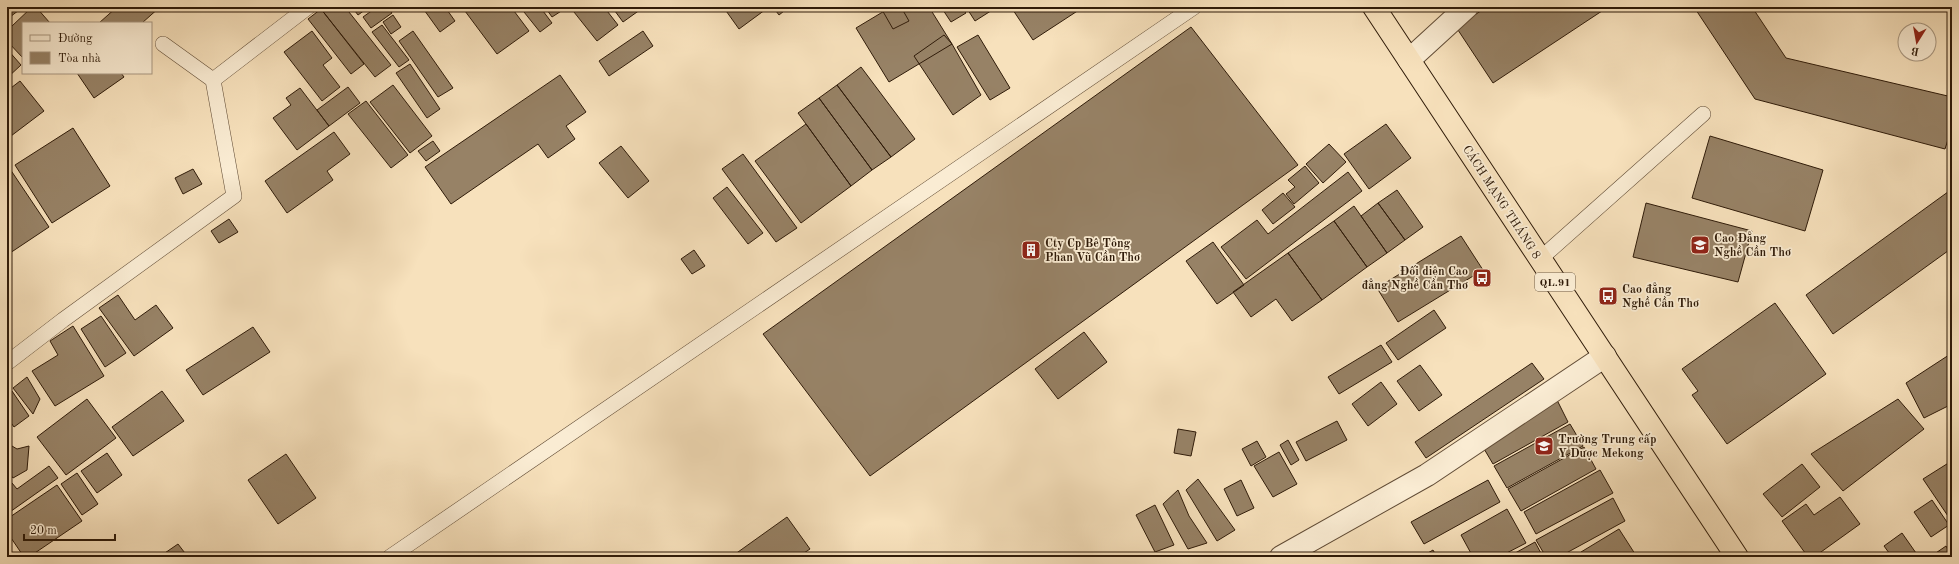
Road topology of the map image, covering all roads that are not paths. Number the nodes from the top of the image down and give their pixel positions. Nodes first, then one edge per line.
1 (308, 7) edge
2 (1194, 7) edge
3 (1374, 7) edge
4 (1467, 7) edge
5 (163, 44) dead end
6 (1409, 60) junction
7 (213, 80) junction
8 (1702, 114) dead end
9 (1540, 259) junction
10 (1605, 356) junction
11 (7, 363) edge
12 (390, 557) edge
13 (1281, 557) edge
14 (1738, 557) edge

1 - 7 lane
2 - 12 lane
3 - 6 highway, CÁCH MẠNG THÁNG 8 / QL.91
4 - 6 street
5 - 7 lane
6 - 9 highway, CÁCH MẠNG THÁNG 8 / QL.91
7 - 11 lane
8 - 9 lane
9 - 10 highway, CÁCH MẠNG THÁNG 8 / QL.91
10 - 13 street
10 - 14 highway, CÁCH MẠNG THÁNG 8 / QL.91

